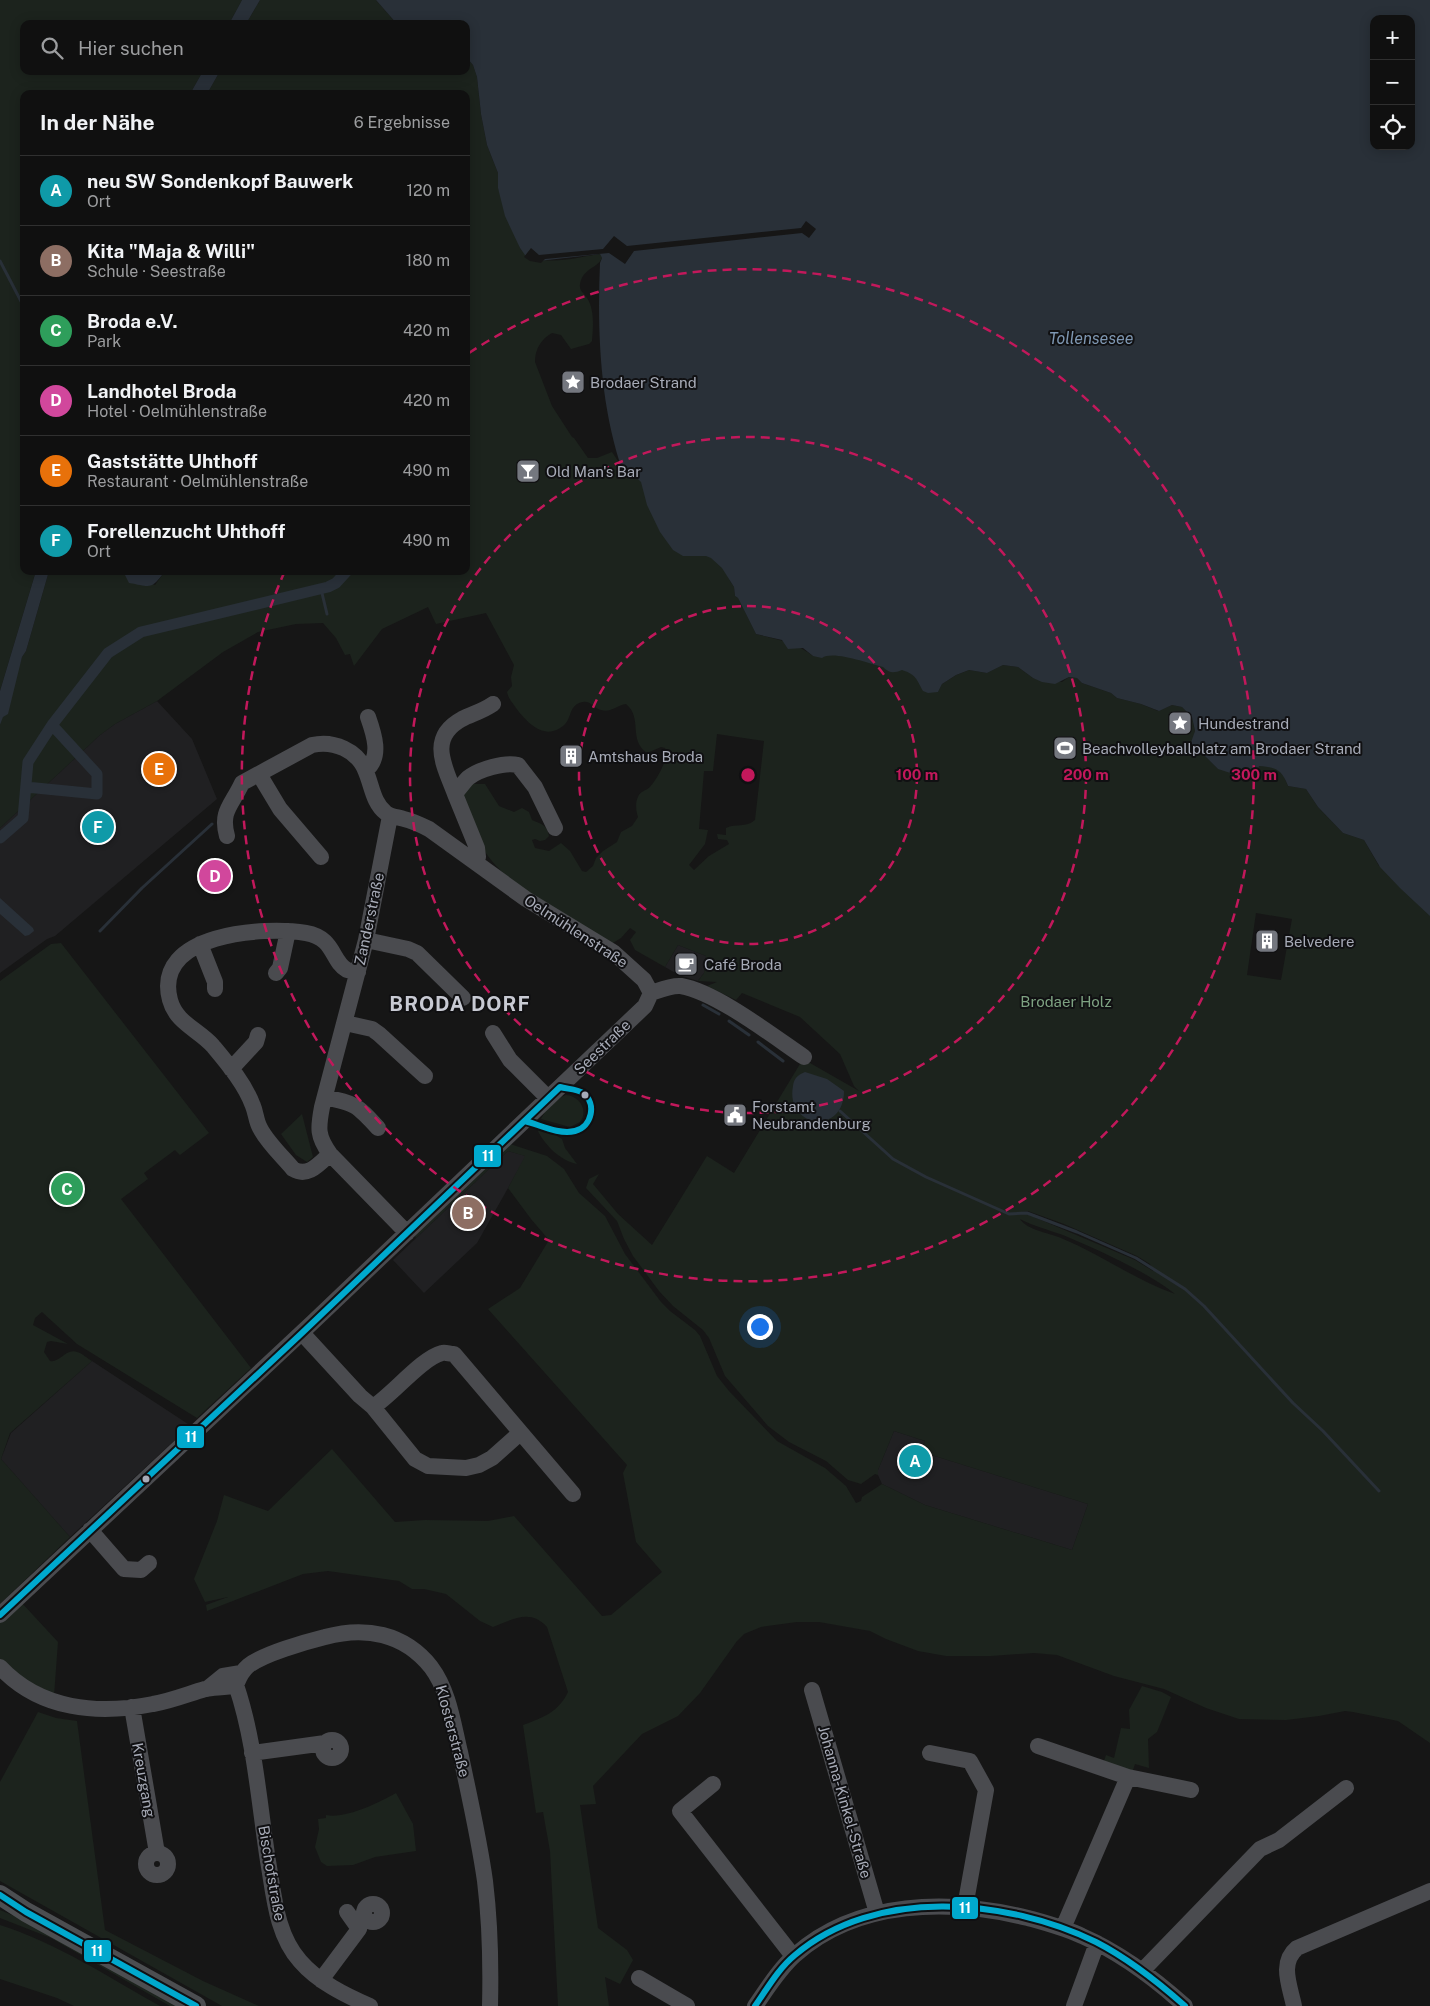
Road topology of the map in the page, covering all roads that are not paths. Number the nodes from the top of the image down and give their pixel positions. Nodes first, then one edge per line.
1 (494, 704) dead end
2 (368, 717) dead end
3 (366, 770) junction
4 (259, 774) junction
5 (456, 794) junction
6 (390, 816) junction
7 (555, 828) dead end
8 (227, 836) dead end
9 (321, 857) dead end
10 (475, 862) junction
11 (288, 931) junction
12 (366, 940) junction
13 (200, 944) junction
14 (358, 972) junction
15 (276, 973) dead end
16 (215, 989) dead end
17 (651, 993) junction
18 (463, 998) dead end
19 (345, 1022) junction
20 (493, 1033) dead end
21 (258, 1035) dead end
22 (804, 1057) dead end
23 (231, 1069) junction
24 (425, 1076) dead end
25 (325, 1097) junction
26 (548, 1098) junction
27 (378, 1128) dead end
28 (330, 1154) junction
29 (407, 1233) junction
30 (302, 1333) junction
31 (374, 1407) junction
32 (520, 1433) junction
33 (573, 1494) dead end
34 (90, 1530) junction
35 (149, 1563) dead end
36 (0, 1615) edge
37 (0, 1667) edge
38 (238, 1679) junction
39 (812, 1690) dead end
40 (132, 1707) junction
41 (325, 1743) dead end
42 (1038, 1746) dead end
43 (252, 1753) junction
44 (930, 1753) dead end
45 (1128, 1776) junction
46 (712, 1784) dead end
47 (1346, 1788) dead end
48 (1191, 1790) dead end
49 (157, 1853) dead end
50 (1430, 1890) edge
51 (0, 1895) edge
52 (0, 1905) edge
53 (965, 1907) junction
54 (26, 1912) junction
55 (347, 1912) dead end
56 (877, 1913) junction
57 (1063, 1928) junction
58 (1097, 1943) junction
59 (794, 1956) junction
60 (1142, 1970) junction
61 (639, 1978) dead end
62 (322, 1980) junction
63 (196, 2006) edge
64 (370, 2006) edge
65 (490, 2006) edge
66 (687, 2006) edge
67 (756, 2006) edge
68 (1074, 2006) edge
69 (1185, 2006) edge
70 (1294, 2006) edge

1 - 5 street
2 - 3 street
3 - 4 street
3 - 6 street
4 - 8 street
4 - 9 street
5 - 7 street
5 - 10 street
6 - 10 street, Oelmühlenstraße
6 - 12 street, Zanderstraße
10 - 17 street, Oelmühlenstraße
11 - 13 street
11 - 14 street
11 - 15 street
12 - 14 street, Zanderstraße
12 - 18 street
13 - 16 street
13 - 23 street
14 - 19 street, Zanderstraße
17 - 22 street
17 - 26 street, Seestraße
19 - 24 street
19 - 25 street, Zanderstraße
20 - 26 street
21 - 23 street
23 - 28 street
25 - 27 street
25 - 28 street, Zanderstraße
26 - 29 street, Seestraße
28 - 29 street, Zanderstraße
29 - 30 street, Seestraße
30 - 31 street
30 - 34 street, Seestraße
31 - 32 street
31 - 32 street
32 - 33 street
34 - 35 street
34 - 36 street, Seestraße
37 - 40 street, Klosterstraße
38 - 40 street, Klosterstraße
38 - 43 street, Bischofstraße
38 - 65 street, Klosterstraße
39 - 56 street, Johanna-Kinkel-Straße
40 - 49 street, Kreuzgang
41 - 43 street
42 - 45 street
43 - 62 street, Bischofstraße
44 - 53 street
45 - 48 street
45 - 57 street
46 - 59 street
47 - 60 street
50 - 70 street
51 - 54 main road
52 - 54 main road
53 - 56 street
53 - 57 street
54 - 63 main road
55 - 62 street
56 - 59 street
57 - 58 street
58 - 60 street
58 - 68 street
59 - 67 street
60 - 69 street
61 - 66 street
62 - 64 street, Bischofstraße

